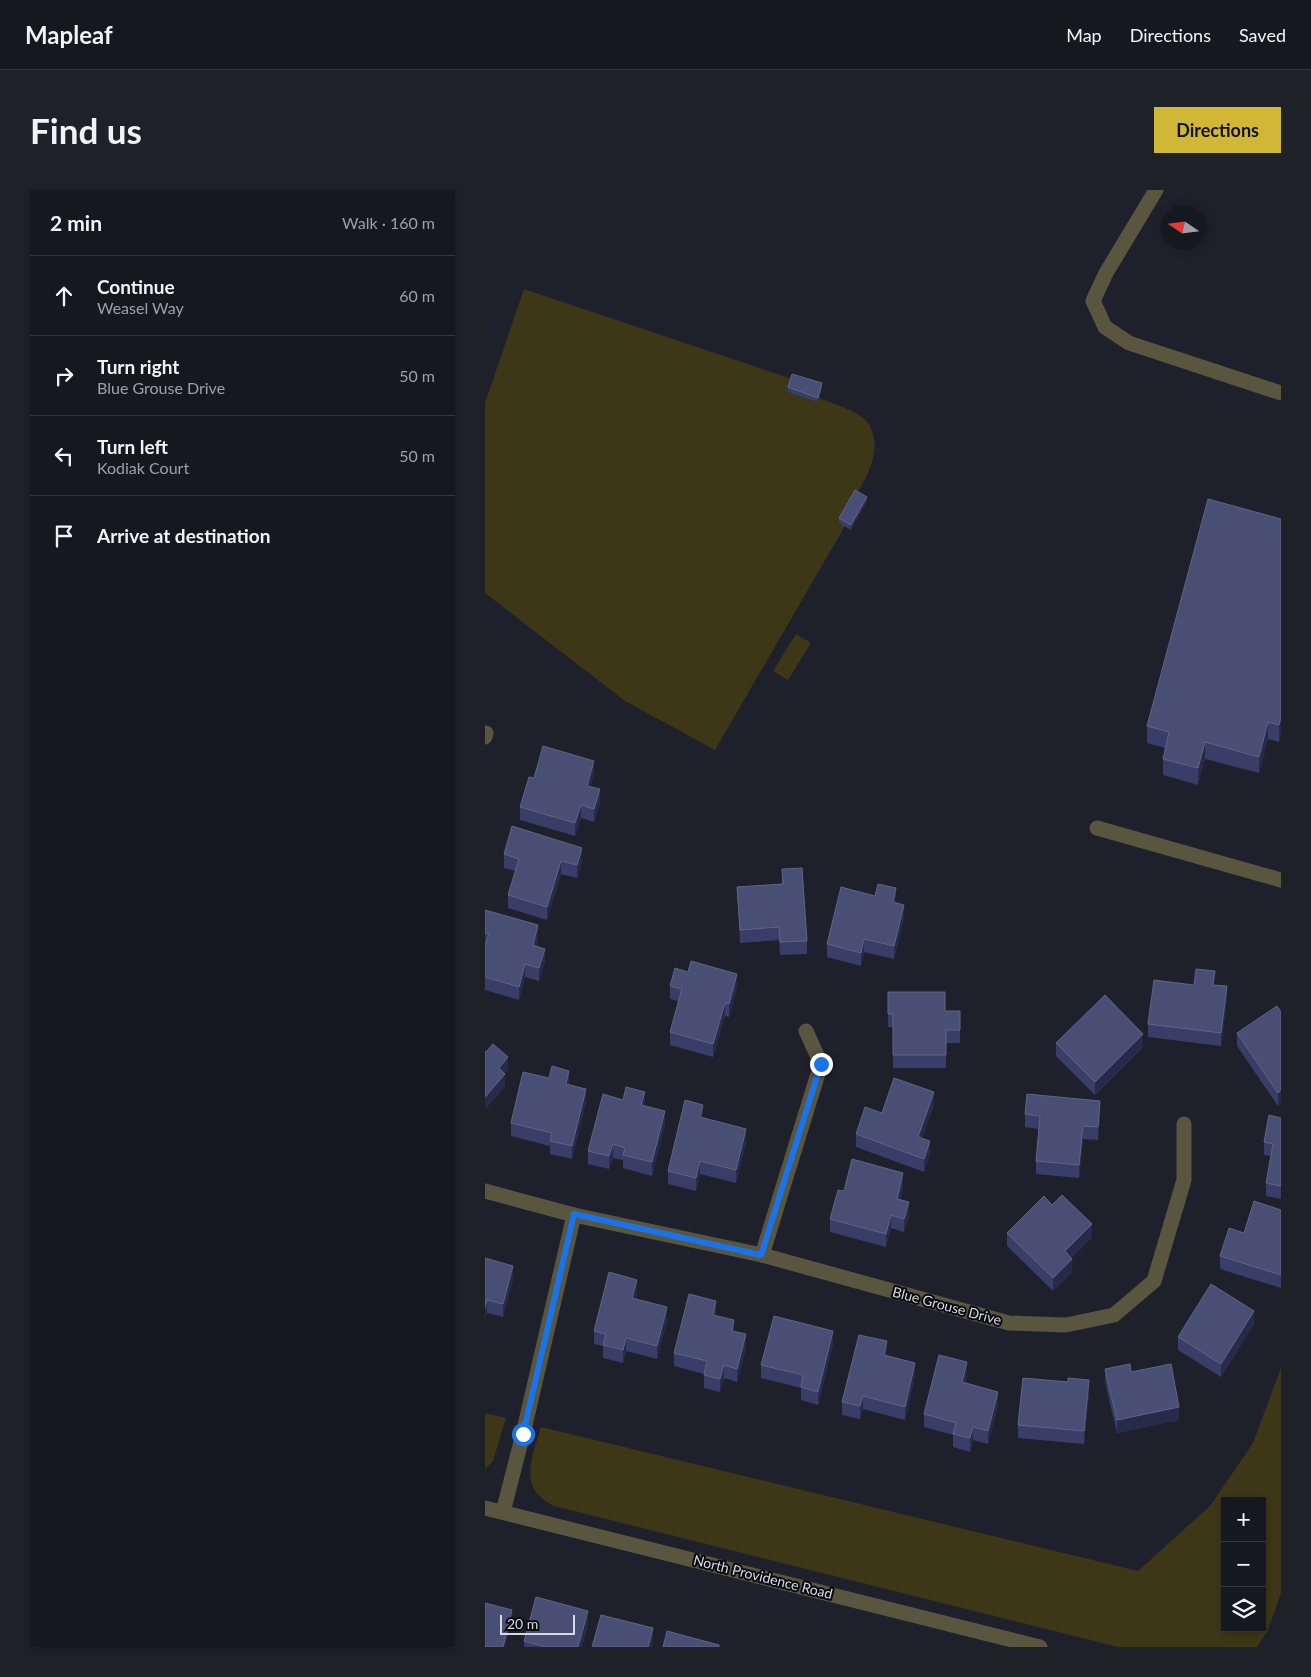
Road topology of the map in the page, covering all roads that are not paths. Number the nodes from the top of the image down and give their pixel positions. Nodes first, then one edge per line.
1 (1156, 190) edge
2 (1281, 394) edge
3 (1097, 828) dead end
4 (1281, 880) edge
5 (806, 1030) dead end
6 (1184, 1124) dead end
7 (485, 1191) edge
8 (574, 1214) junction
9 (761, 1255) junction
10 (485, 1508) edge
11 (503, 1512) junction
12 (1040, 1647) edge

1 - 2 street
3 - 4 street
5 - 9 street
6 - 9 street, Blue Grouse Drive
7 - 8 street, Blue Grouse Drive
8 - 9 street, Blue Grouse Drive
8 - 11 street
10 - 11 street, North Providence Road
11 - 12 street, North Providence Road

